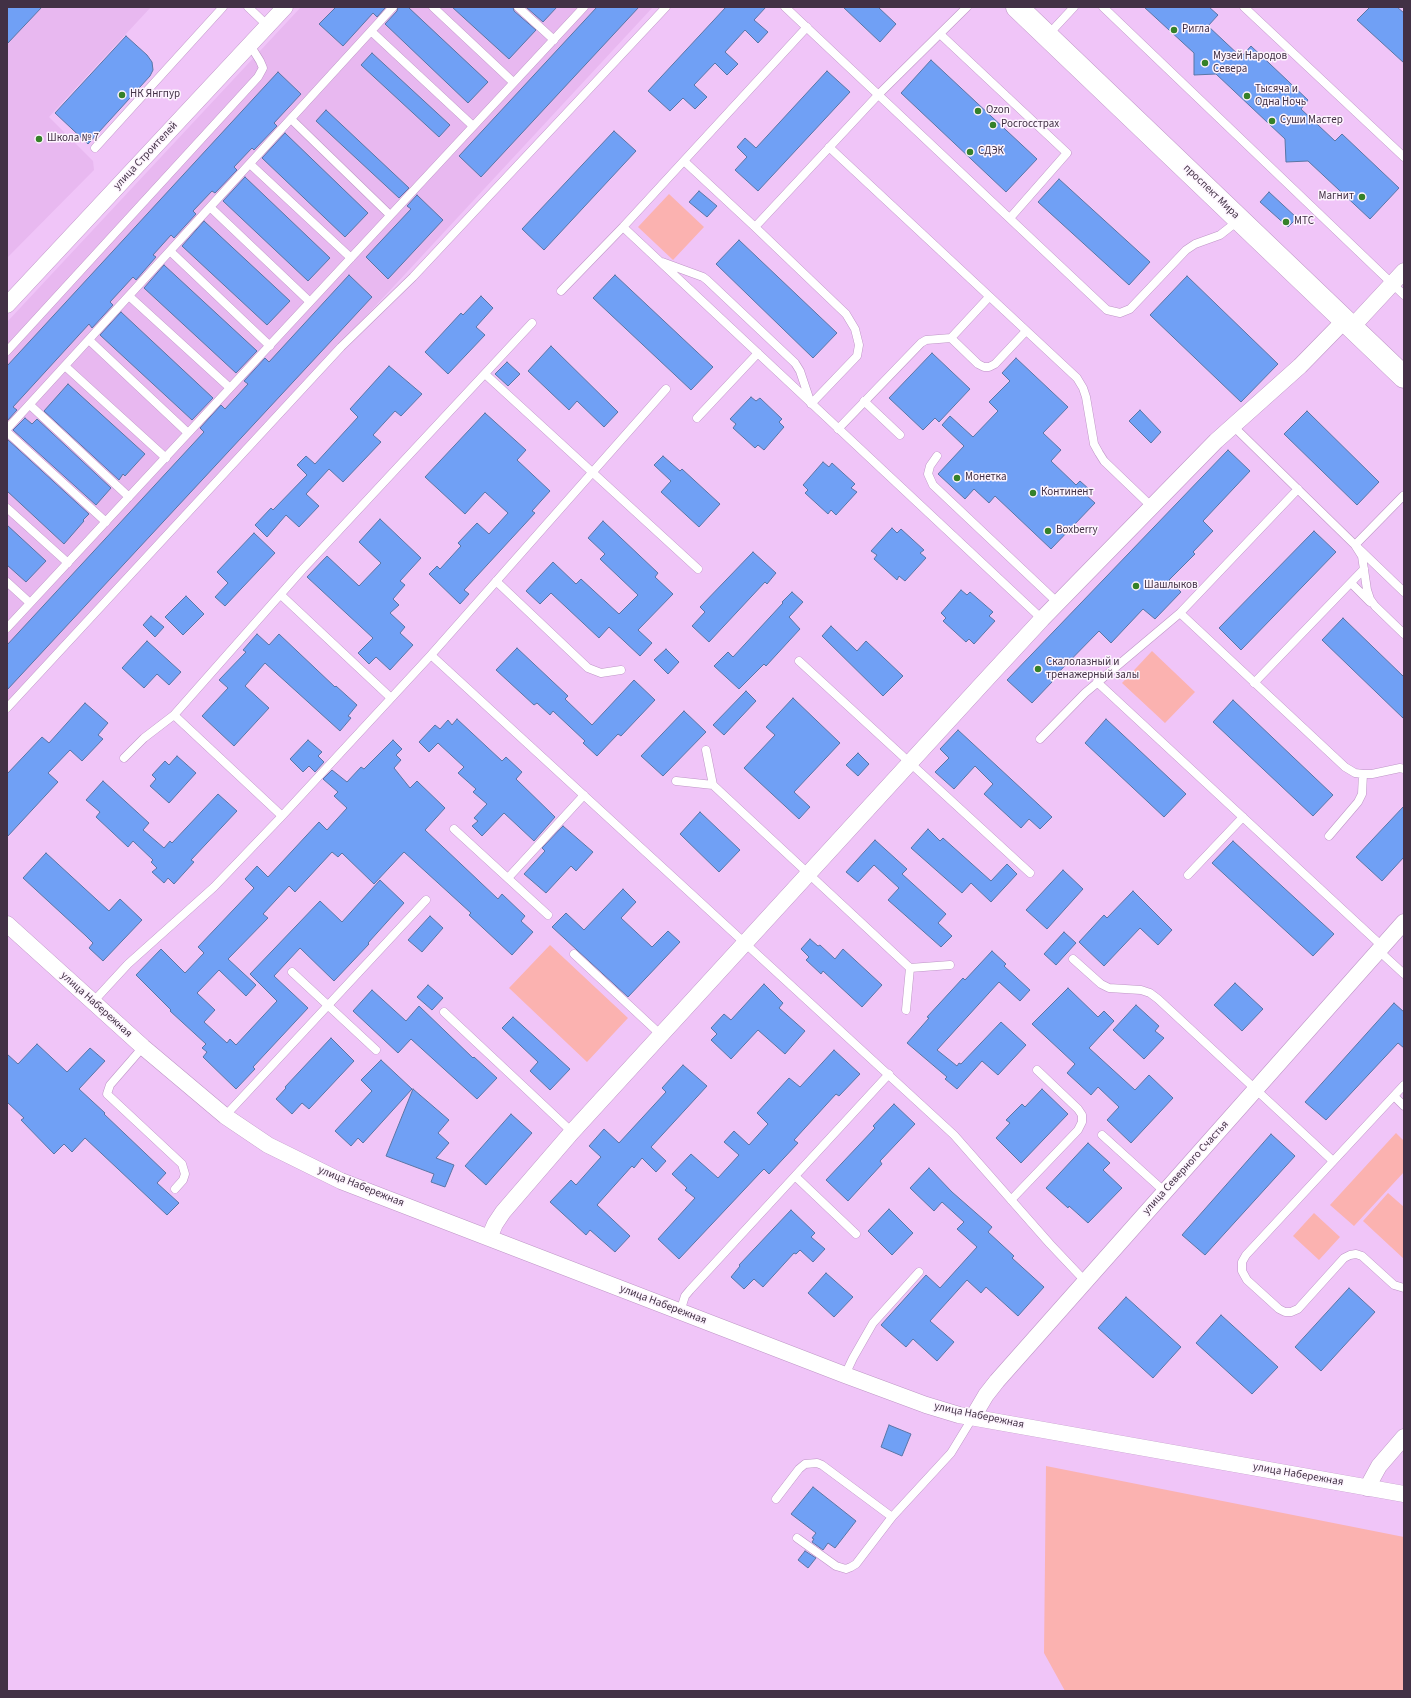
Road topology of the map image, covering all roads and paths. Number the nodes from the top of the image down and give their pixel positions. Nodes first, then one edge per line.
1 (223, 7) edge
2 (248, 7) edge
3 (285, 7) edge
4 (394, 7) edge
5 (433, 7) edge
6 (518, 7) edge
7 (584, 7) edge
8 (666, 7) edge
9 (785, 7) edge
10 (967, 7) edge
11 (1017, 7) edge
12 (1074, 7) edge
13 (1103, 7) edge
14 (1244, 7) edge
15 (268, 26) junction
16 (807, 27) junction
17 (371, 31) junction
18 (940, 34) junction
19 (1047, 36) junction
20 (554, 40) junction
21 (250, 45) junction
22 (513, 82) junction
23 (879, 94) junction
24 (291, 119) junction
25 (473, 126) junction
26 (829, 147) junction
27 (95, 148) dead end
28 (1404, 157) edge
29 (684, 161) junction
30 (250, 164) junction
31 (210, 207) junction
32 (390, 215) junction
33 (1010, 218) junction
34 (1240, 220) junction
35 (623, 227) junction
36 (755, 227) junction
37 (170, 251) junction
38 (351, 258) junction
39 (660, 261) junction
40 (1404, 271) edge
41 (1392, 284) junction
42 (561, 291) dead end
43 (1404, 295) edge
44 (129, 296) junction
45 (989, 297) junction
46 (310, 302) junction
47 (7, 305) edge
48 (532, 323) dead end
49 (1348, 324) junction
50 (1026, 331) junction
51 (951, 338) junction
52 (89, 340) junction
53 (270, 346) junction
54 (7, 351) edge
55 (758, 353) junction
56 (65, 366) junction
57 (485, 374) junction
58 (1404, 377) edge
59 (230, 388) junction
60 (666, 389) dead end
61 (864, 401) junction
62 (30, 404) junction
63 (811, 404) junction
64 (697, 418) dead end
65 (1232, 425) junction
66 (838, 429) junction
67 (7, 431) edge
68 (188, 433) junction
69 (900, 435) dead end
70 (937, 456) dead end
71 (166, 458) junction
72 (591, 472) junction
73 (1298, 490) junction
74 (129, 496) junction
75 (1403, 496) dead end
76 (1152, 507) junction
77 (7, 508) edge
78 (106, 522) junction
79 (1355, 545) junction
80 (68, 563) junction
81 (698, 569) dead end
82 (1364, 569) junction
83 (496, 580) junction
84 (7, 582) edge
85 (1351, 583) junction
86 (1404, 592) edge
87 (281, 595) junction
88 (30, 603) junction
89 (1058, 603) junction
90 (1375, 606) junction
91 (1180, 613) junction
92 (1042, 620) junction
93 (7, 628) edge
94 (1404, 634) edge
95 (431, 655) junction
96 (799, 661) dead end
97 (621, 670) dead end
98 (1097, 682) junction
99 (1254, 683) junction
100 (391, 698) junction
101 (7, 708) edge
102 (174, 715) junction
103 (1040, 739) dead end
104 (706, 750) dead end
105 (124, 758) dead end
106 (910, 763) junction
107 (1404, 769) edge
108 (1363, 774) junction
109 (676, 781) dead end
110 (713, 785) junction
111 (584, 795) junction
112 (282, 816) junction
113 (1243, 817) junction
114 (454, 829) dead end
115 (1329, 836) dead end
116 (1030, 873) dead end
117 (809, 874) junction
118 (1188, 875) dead end
119 (508, 878) junction
120 (426, 900) dead end
121 (548, 915) dead end
122 (1404, 922) edge
123 (7, 924) edge
124 (745, 943) junction
125 (1381, 949) junction
126 (574, 954) dead end
127 (1073, 959) dead end
128 (950, 966) dead end
129 (910, 968) junction
130 (292, 972) dead end
131 (1404, 974) edge
132 (93, 1002) junction
133 (328, 1005) junction
134 (906, 1010) dead end
135 (444, 1012) dead end
136 (661, 1035) junction
137 (143, 1047) junction
138 (376, 1050) dead end
139 (1037, 1070) dead end
140 (889, 1074) junction
141 (1404, 1085) edge
142 (1256, 1091) junction
143 (1394, 1096) junction
144 (1404, 1106) edge
145 (224, 1116) junction
146 (572, 1132) junction
147 (1102, 1135) dead end
148 (1333, 1161) junction
149 (795, 1176) junction
150 (175, 1189) dead end
151 (1164, 1192) junction
152 (1011, 1200) junction
153 (856, 1234) dead end
154 (489, 1238) junction
155 (919, 1272) dead end
156 (1086, 1281) junction
157 (1404, 1288) edge
158 (680, 1312) junction
159 (845, 1375) junction
160 (973, 1417) junction
161 (1404, 1437) edge
162 (1367, 1488) junction
163 (1404, 1494) edge
164 (776, 1499) dead end
165 (892, 1517) junction
166 (797, 1538) dead end

1 - 27 lane
2 - 15 lane
3 - 15 street, улица Строителей
4 - 17 lane
5 - 22 lane
6 - 20 lane
7 - 20 lane
8 - 101 lane
9 - 16 lane
10 - 18 lane
11 - 19 main road, проспект Мира
12 - 19 lane
13 - 41 lane
14 - 28 lane
15 - 21 street, улица Строителей
16 - 23 lane
16 - 29 lane
17 - 24 lane
17 - 25 lane
18 - 23 lane
18 - 33 lane
19 - 34 main road, проспект Мира
20 - 22 lane
21 - 47 street, улица Строителей
21 - 54 lane
22 - 25 lane
23 - 26 lane
23 - 33 lane
24 - 30 lane
24 - 32 lane
25 - 32 lane
26 - 36 lane
26 - 45 lane
29 - 35 lane
29 - 36 lane
30 - 31 lane
30 - 38 lane
31 - 37 lane
31 - 46 lane
32 - 38 lane
33 - 34 lane
34 - 49 main road, проспект Мира
35 - 39 lane
35 - 42 lane
36 - 63 lane
37 - 44 lane
37 - 53 lane
38 - 46 lane
39 - 55 lane
39 - 63 lane
40 - 41 street
41 - 43 lane
41 - 49 street
44 - 52 lane
44 - 59 lane
45 - 50 lane
45 - 51 lane
46 - 53 lane
48 - 57 lane
49 - 58 main road, проспект Мира
49 - 65 street
50 - 51 lane
50 - 76 lane
51 - 61 lane
52 - 56 lane
52 - 68 lane
53 - 59 lane
55 - 63 lane
55 - 64 lane
56 - 62 lane
56 - 71 lane
57 - 72 lane
57 - 87 lane
59 - 68 lane
60 - 72 lane
61 - 66 lane
61 - 69 lane
62 - 67 lane
62 - 74 lane
63 - 66 lane
65 - 73 lane
65 - 76 street
66 - 92 lane
67 - 78 lane
68 - 71 lane
70 - 89 lane
71 - 74 lane
72 - 81 lane
72 - 83 lane
73 - 79 lane
73 - 91 lane
74 - 78 lane
75 - 79 lane
76 - 89 street
77 - 80 lane
78 - 80 lane
79 - 82 lane
79 - 86 lane
80 - 88 lane
82 - 85 lane
82 - 90 lane
83 - 95 lane
83 - 97 lane
84 - 88 lane
85 - 90 lane
85 - 99 lane
87 - 100 lane
87 - 102 lane
88 - 93 lane
89 - 92 street
90 - 94 lane
91 - 98 lane
91 - 99 lane
92 - 106 street
95 - 100 lane
95 - 111 lane
96 - 106 lane
98 - 103 lane
98 - 113 lane
99 - 108 lane
100 - 112 lane
102 - 105 lane
102 - 112 lane
104 - 110 lane
106 - 116 lane
106 - 117 street
107 - 108 lane
108 - 115 lane
109 - 110 lane
110 - 117 lane
111 - 119 lane
111 - 124 lane
112 - 132 lane
113 - 118 lane
113 - 125 lane
114 - 119 lane
117 - 124 street
117 - 129 lane
119 - 121 lane
120 - 133 lane
122 - 125 street, улица Северного Счастья
123 - 132 street, улица Набережная
124 - 136 street
124 - 140 lane
125 - 131 lane
125 - 142 street, улица Северного Счастья
126 - 136 lane
127 - 142 lane
128 - 129 lane
129 - 134 lane
130 - 133 lane
132 - 137 street, улица Набережная
133 - 138 lane
133 - 145 lane
135 - 146 lane
136 - 146 street
137 - 145 street, улица Набережная
137 - 150 lane
139 - 152 lane
140 - 149 lane
140 - 152 lane
141 - 143 lane
142 - 148 lane
142 - 151 street, улица Северного Счастья
143 - 144 lane
143 - 148 lane
145 - 154 street, улица Набережная
146 - 154 street
147 - 151 lane
148 - 157 lane
149 - 153 lane
149 - 158 lane
151 - 156 street, улица Северного Счастья
152 - 156 lane
154 - 158 street, улица Набережная
155 - 159 lane
156 - 160 street, улица Северного Счастья
158 - 159 street, улица Набережная
159 - 160 street, улица Набережная
160 - 162 street, улица Набережная
160 - 165 lane
161 - 162 street
162 - 163 street, улица Набережная
164 - 165 lane
165 - 166 lane

